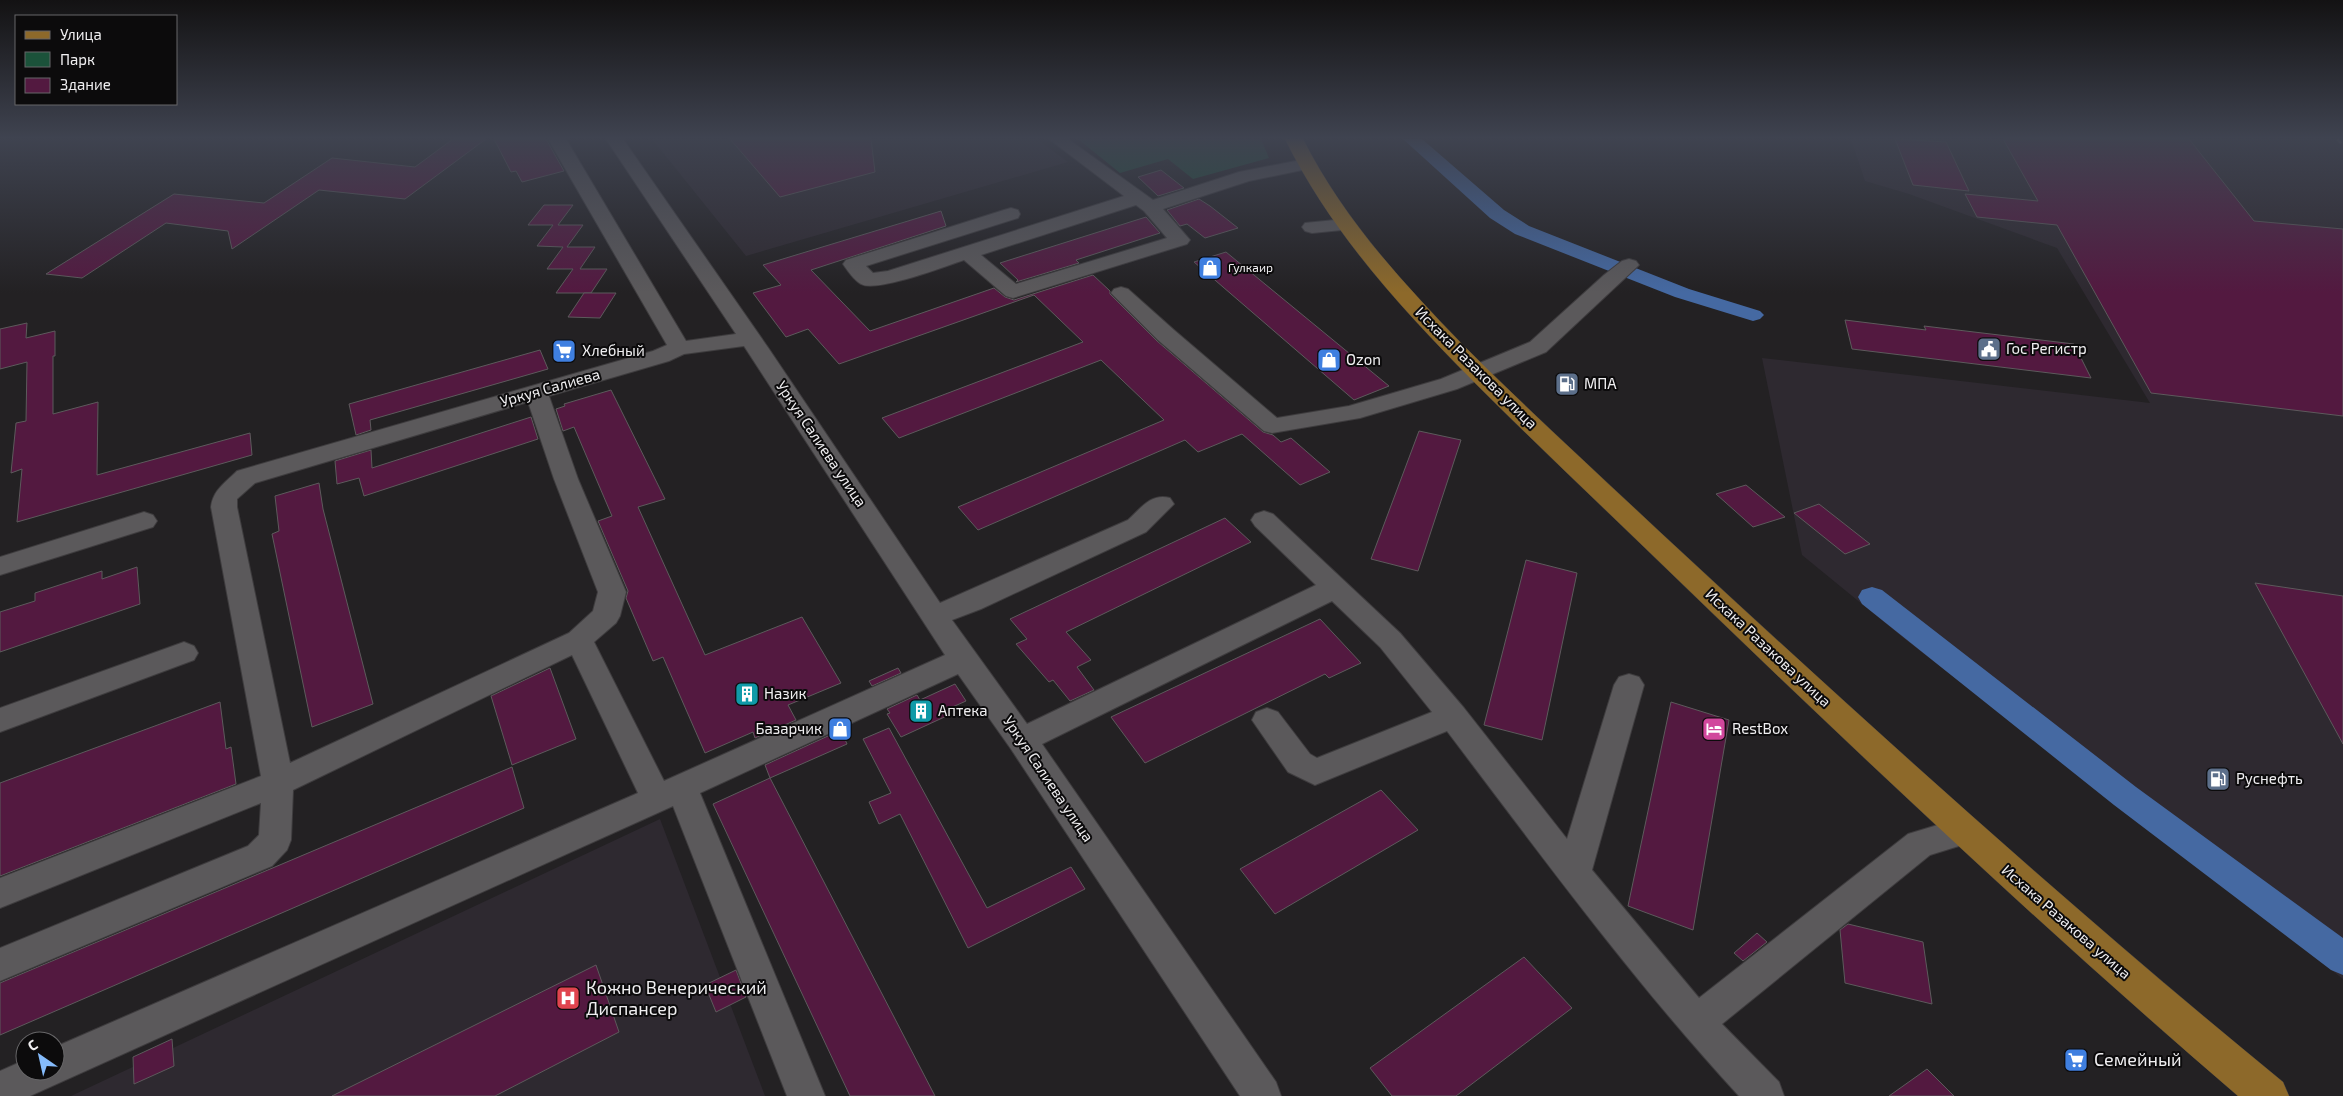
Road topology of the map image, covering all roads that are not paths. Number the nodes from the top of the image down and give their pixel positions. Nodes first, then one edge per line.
1 (587, 190) edge
2 (649, 190) edge
3 (1128, 190) edge
4 (1208, 190) edge
5 (1320, 190) edge
6 (1144, 202) junction
7 (1011, 214) dead end
8 (1344, 225) junction
9 (1312, 227) dead end
10 (966, 252) junction
11 (1629, 265) dead end
12 (1121, 293) dead end
13 (750, 339) junction
14 (679, 348) junction
15 (1478, 373) junction
16 (536, 392) junction
17 (1161, 504) dead end
18 (1264, 520) dead end
19 (144, 522) dead end
20 (0, 566) edge
21 (1336, 587) junction
22 (935, 615) junction
23 (579, 640) junction
24 (184, 653) dead end
25 (963, 659) junction
26 (1629, 685) dead end
27 (1453, 716) junction
28 (0, 720) edge
29 (1267, 720) dead end
30 (1022, 740) junction
31 (278, 783) junction
32 (669, 794) junction
33 (1964, 831) junction
34 (1574, 873) junction
35 (0, 893) edge
36 (0, 965) edge
37 (1696, 1023) junction
38 (65, 1062) edge
39 (21, 1081) edge
40 (0, 1090) edge
41 (806, 1096) edge
42 (1262, 1096) edge
43 (1765, 1096) edge
44 (2269, 1096) edge

1 - 14 street
2 - 13 street
3 - 6 street
4 - 6 street
5 - 8 main road, Исхака Разакова улица
6 - 10 street
6 - 10 street
7 - 10 street
8 - 9 street
8 - 15 main road, Исхака Разакова улица
11 - 15 street
12 - 15 street
13 - 14 street, Уркуя Салиева
13 - 22 street, Уркуя Салиева улица
14 - 16 street, Уркуя Салиева
15 - 33 main road, Исхака Разакова улица
16 - 23 street
16 - 31 street, Уркуя Салиева
17 - 22 street
18 - 21 street
19 - 20 street
21 - 27 street
21 - 30 street
22 - 25 street, Уркуя Салиева улица
23 - 31 street
23 - 32 street
24 - 28 street
25 - 30 street, Уркуя Салиева улица
25 - 32 street
26 - 34 street
27 - 29 street
27 - 34 street
30 - 42 street, Уркуя Салиева улица
31 - 35 street
31 - 36 street
32 - 38 street
32 - 41 street
33 - 37 street
33 - 44 main road, Исхака Разакова улица
34 - 37 street
37 - 43 street
39 - 40 street

